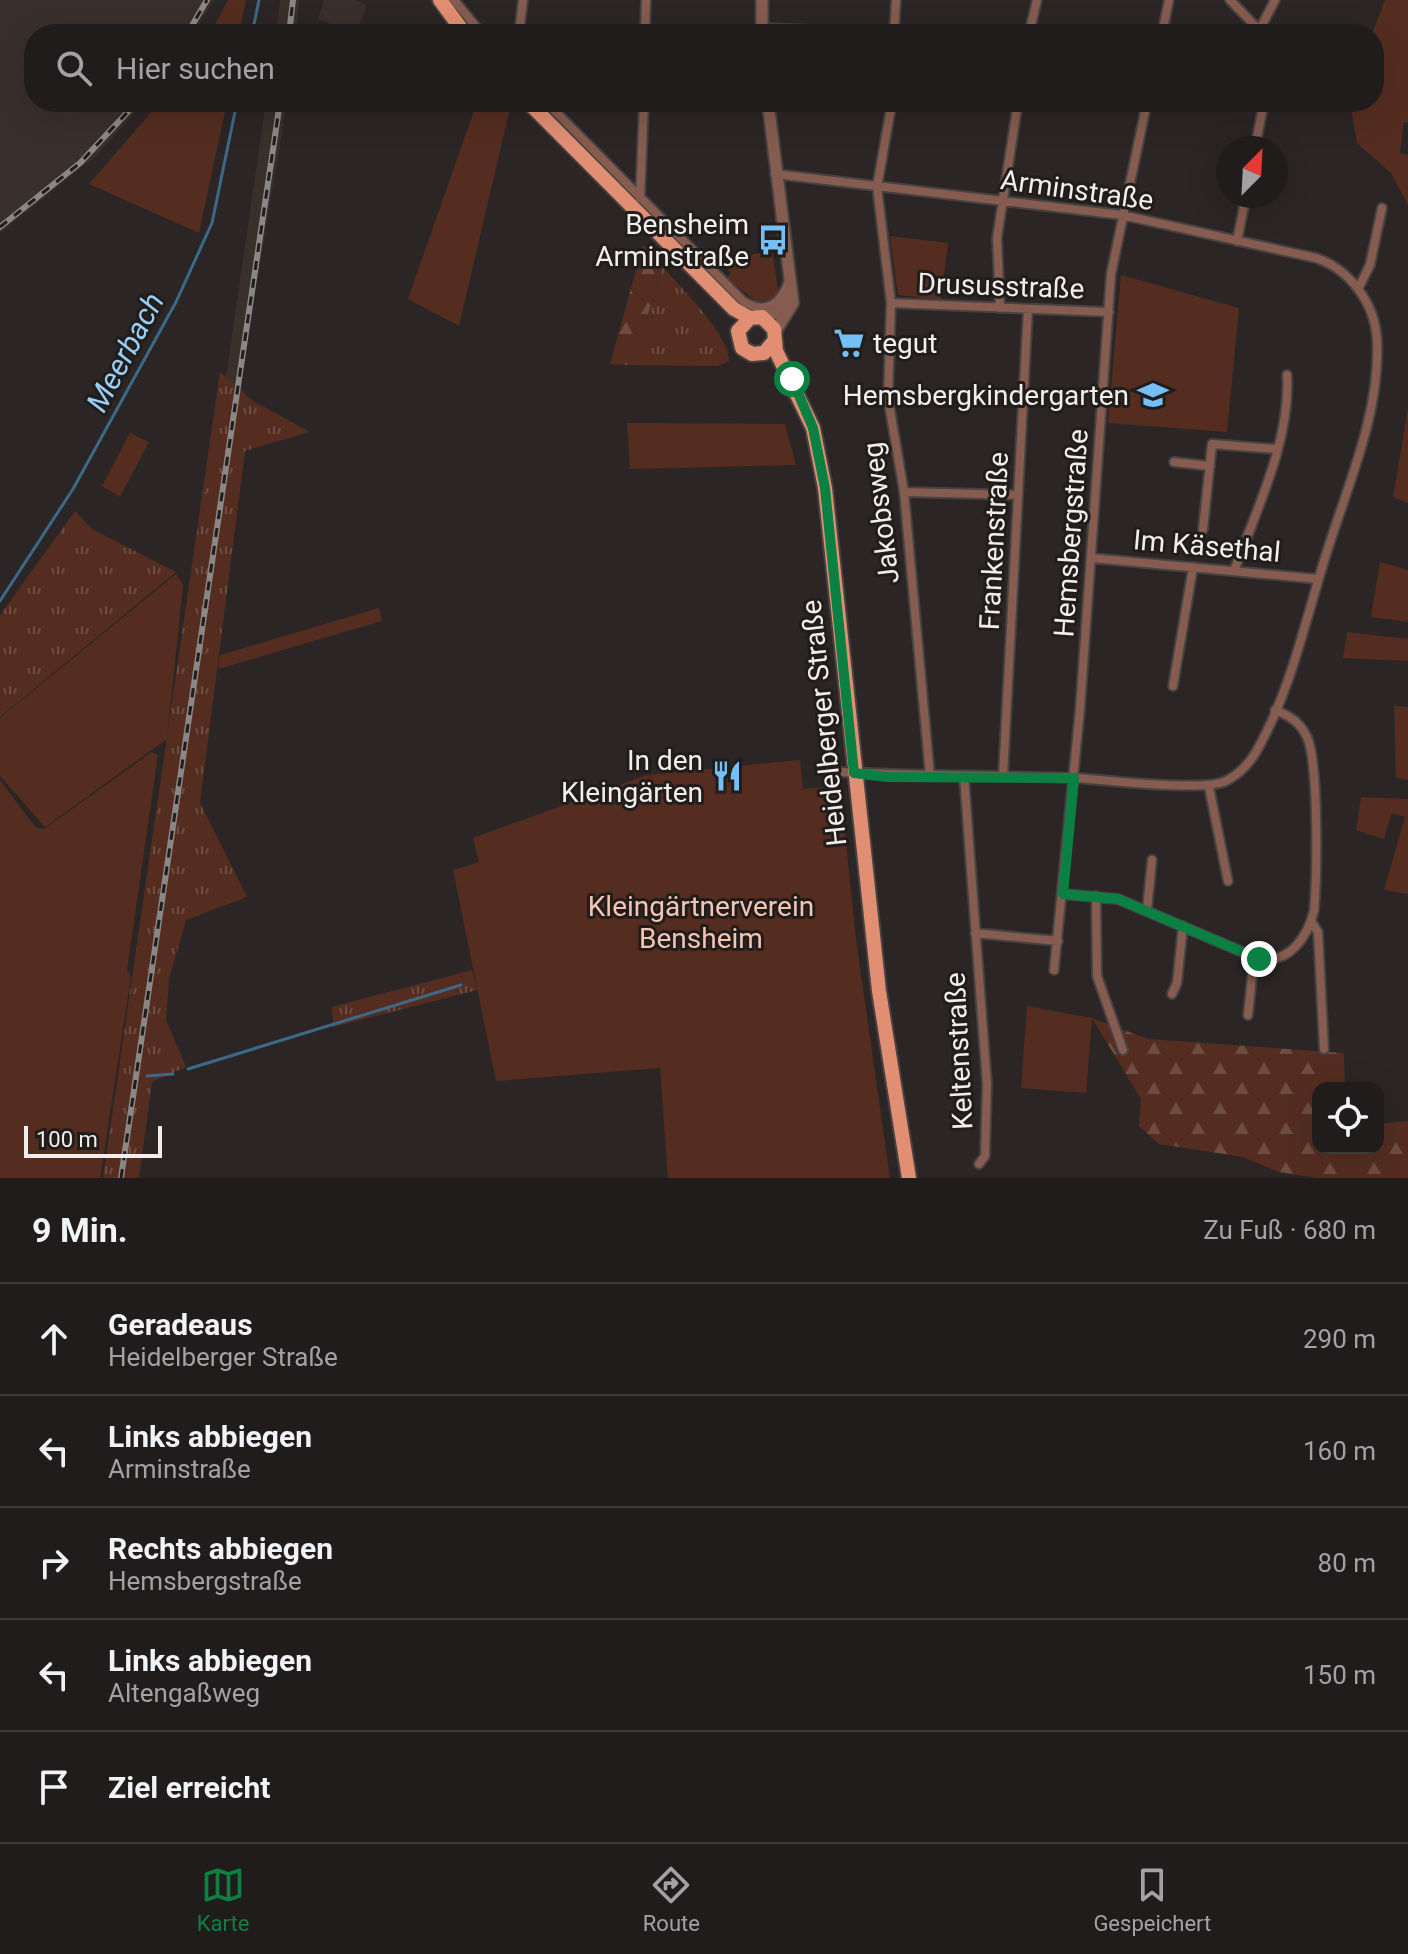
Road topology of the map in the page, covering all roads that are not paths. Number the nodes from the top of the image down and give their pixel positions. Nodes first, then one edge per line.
1 (440, 0) edge
2 (454, 0) edge
3 (523, 0) edge
4 (646, 0) edge
5 (762, 0) edge
6 (896, 0) edge
7 (1037, 0) edge
8 (1169, 0) edge
9 (1230, 0) edge
10 (1275, 0) edge
11 (458, 24) edge
12 (474, 24) edge
13 (520, 24) edge
14 (645, 24) edge
15 (762, 24) edge
16 (895, 24) edge
17 (1031, 24) edge
18 (1164, 24) edge
19 (1254, 24) edge
20 (1265, 24) edge
21 (538, 112) edge
22 (556, 112) edge
23 (644, 112) edge
24 (769, 112) edge
25 (890, 112) edge
26 (1016, 112) edge
27 (1145, 112) edge
28 (1262, 112) edge
29 (1257, 136) edge
30 (775, 174) junction
31 (877, 187) junction
32 (640, 198) junction
33 (1001, 201) junction
34 (1244, 208) edge
35 (1382, 208) dead end
36 (1122, 215) junction
37 (1237, 241) junction
38 (791, 275) junction
39 (1358, 289) junction
40 (792, 293) junction
41 (891, 303) junction
42 (1000, 308) junction
43 (1028, 309) junction
44 (1109, 312) junction
45 (751, 320) junction
46 (775, 336) junction
47 (762, 354) junction
48 (1287, 375) dead end
49 (1276, 449) junction
50 (817, 450) junction
51 (1174, 462) dead end
52 (1210, 466) junction
53 (904, 492) junction
54 (1018, 495) junction
55 (1203, 529) dead end
56 (1091, 558) junction
57 (1193, 567) junction
58 (1234, 571) junction
59 (1318, 579) junction
60 (1173, 686) dead end
61 (1275, 710) junction
62 (847, 773) junction
63 (930, 776) junction
64 (964, 776) junction
65 (1003, 776) junction
66 (1074, 778) junction
67 (1209, 787) junction
68 (1152, 860) dead end
69 (1228, 881) dead end
70 (1063, 894) junction
71 (1096, 896) junction
72 (1147, 910) junction
73 (1311, 921) junction
74 (1183, 926) junction
75 (975, 933) junction
76 (1058, 941) junction
77 (1254, 957) junction
78 (1054, 970) dead end
79 (1172, 994) dead end
80 (1248, 1015) dead end
81 (1324, 1049) dead end
82 (1123, 1050) dead end
83 (979, 1164) dead end
84 (909, 1178) edge

1 - 11 main road
2 - 12 street
3 - 13 street
4 - 14 street
5 - 15 street
6 - 16 street
7 - 17 street
8 - 18 street
9 - 19 street
10 - 20 street
21 - 45 main road
22 - 32 street
23 - 32 street
24 - 30 street
25 - 31 street, Jakobsweg
26 - 33 street
27 - 36 street, Hemsbergstraße
28 - 29 street
30 - 31 street, Arminstraße
30 - 38 street
31 - 33 street, Arminstraße
31 - 41 street, Jakobsweg
32 - 38 street
33 - 36 street, Arminstraße
33 - 42 street
34 - 37 street
35 - 39 street
36 - 37 street, Arminstraße
36 - 44 street, Hemsbergstraße
37 - 39 street, Arminstraße
38 - 40 street
39 - 59 street, Arminstraße
40 - 45 street
40 - 46 street
41 - 42 street, Drususstraße
41 - 53 street, Jakobsweg
42 - 43 street, Drususstraße
43 - 44 street, Drususstraße
43 - 54 street, Frankenstraße
44 - 56 street, Hemsbergstraße
45 - 46 main road, Heidelberger Straße
45 - 47 main road, Heidelberger Straße
46 - 47 main road
46 - 50 main road, Heidelberger Straße
47 - 50 main road, Heidelberger Straße
48 - 49 street
49 - 52 street
49 - 58 street
50 - 62 main road, Heidelberger Straße
51 - 52 street
52 - 55 street
53 - 54 street
53 - 63 street, Jakobsweg
54 - 65 street, Frankenstraße
56 - 57 street, Im Käsethal
56 - 66 street, Hemsbergstraße
57 - 58 street, Im Käsethal
57 - 60 street
58 - 59 street, Im Käsethal
59 - 61 street, Arminstraße
61 - 67 street, Arminstraße
61 - 73 street
62 - 63 street
62 - 84 main road, Heidelberger Straße
63 - 64 street
64 - 65 street
64 - 75 street, Keltenstraße
65 - 66 street
66 - 67 street
66 - 70 street, Hemsbergstraße
67 - 69 street
68 - 72 street
70 - 71 street
70 - 76 street, Hemsbergstraße
71 - 72 street
71 - 82 street
72 - 74 street
73 - 77 street
73 - 81 street
74 - 77 street
74 - 79 street
75 - 76 street, Keltenstraße
75 - 83 street, Keltenstraße
76 - 78 street, Hemsbergstraße
77 - 80 street

